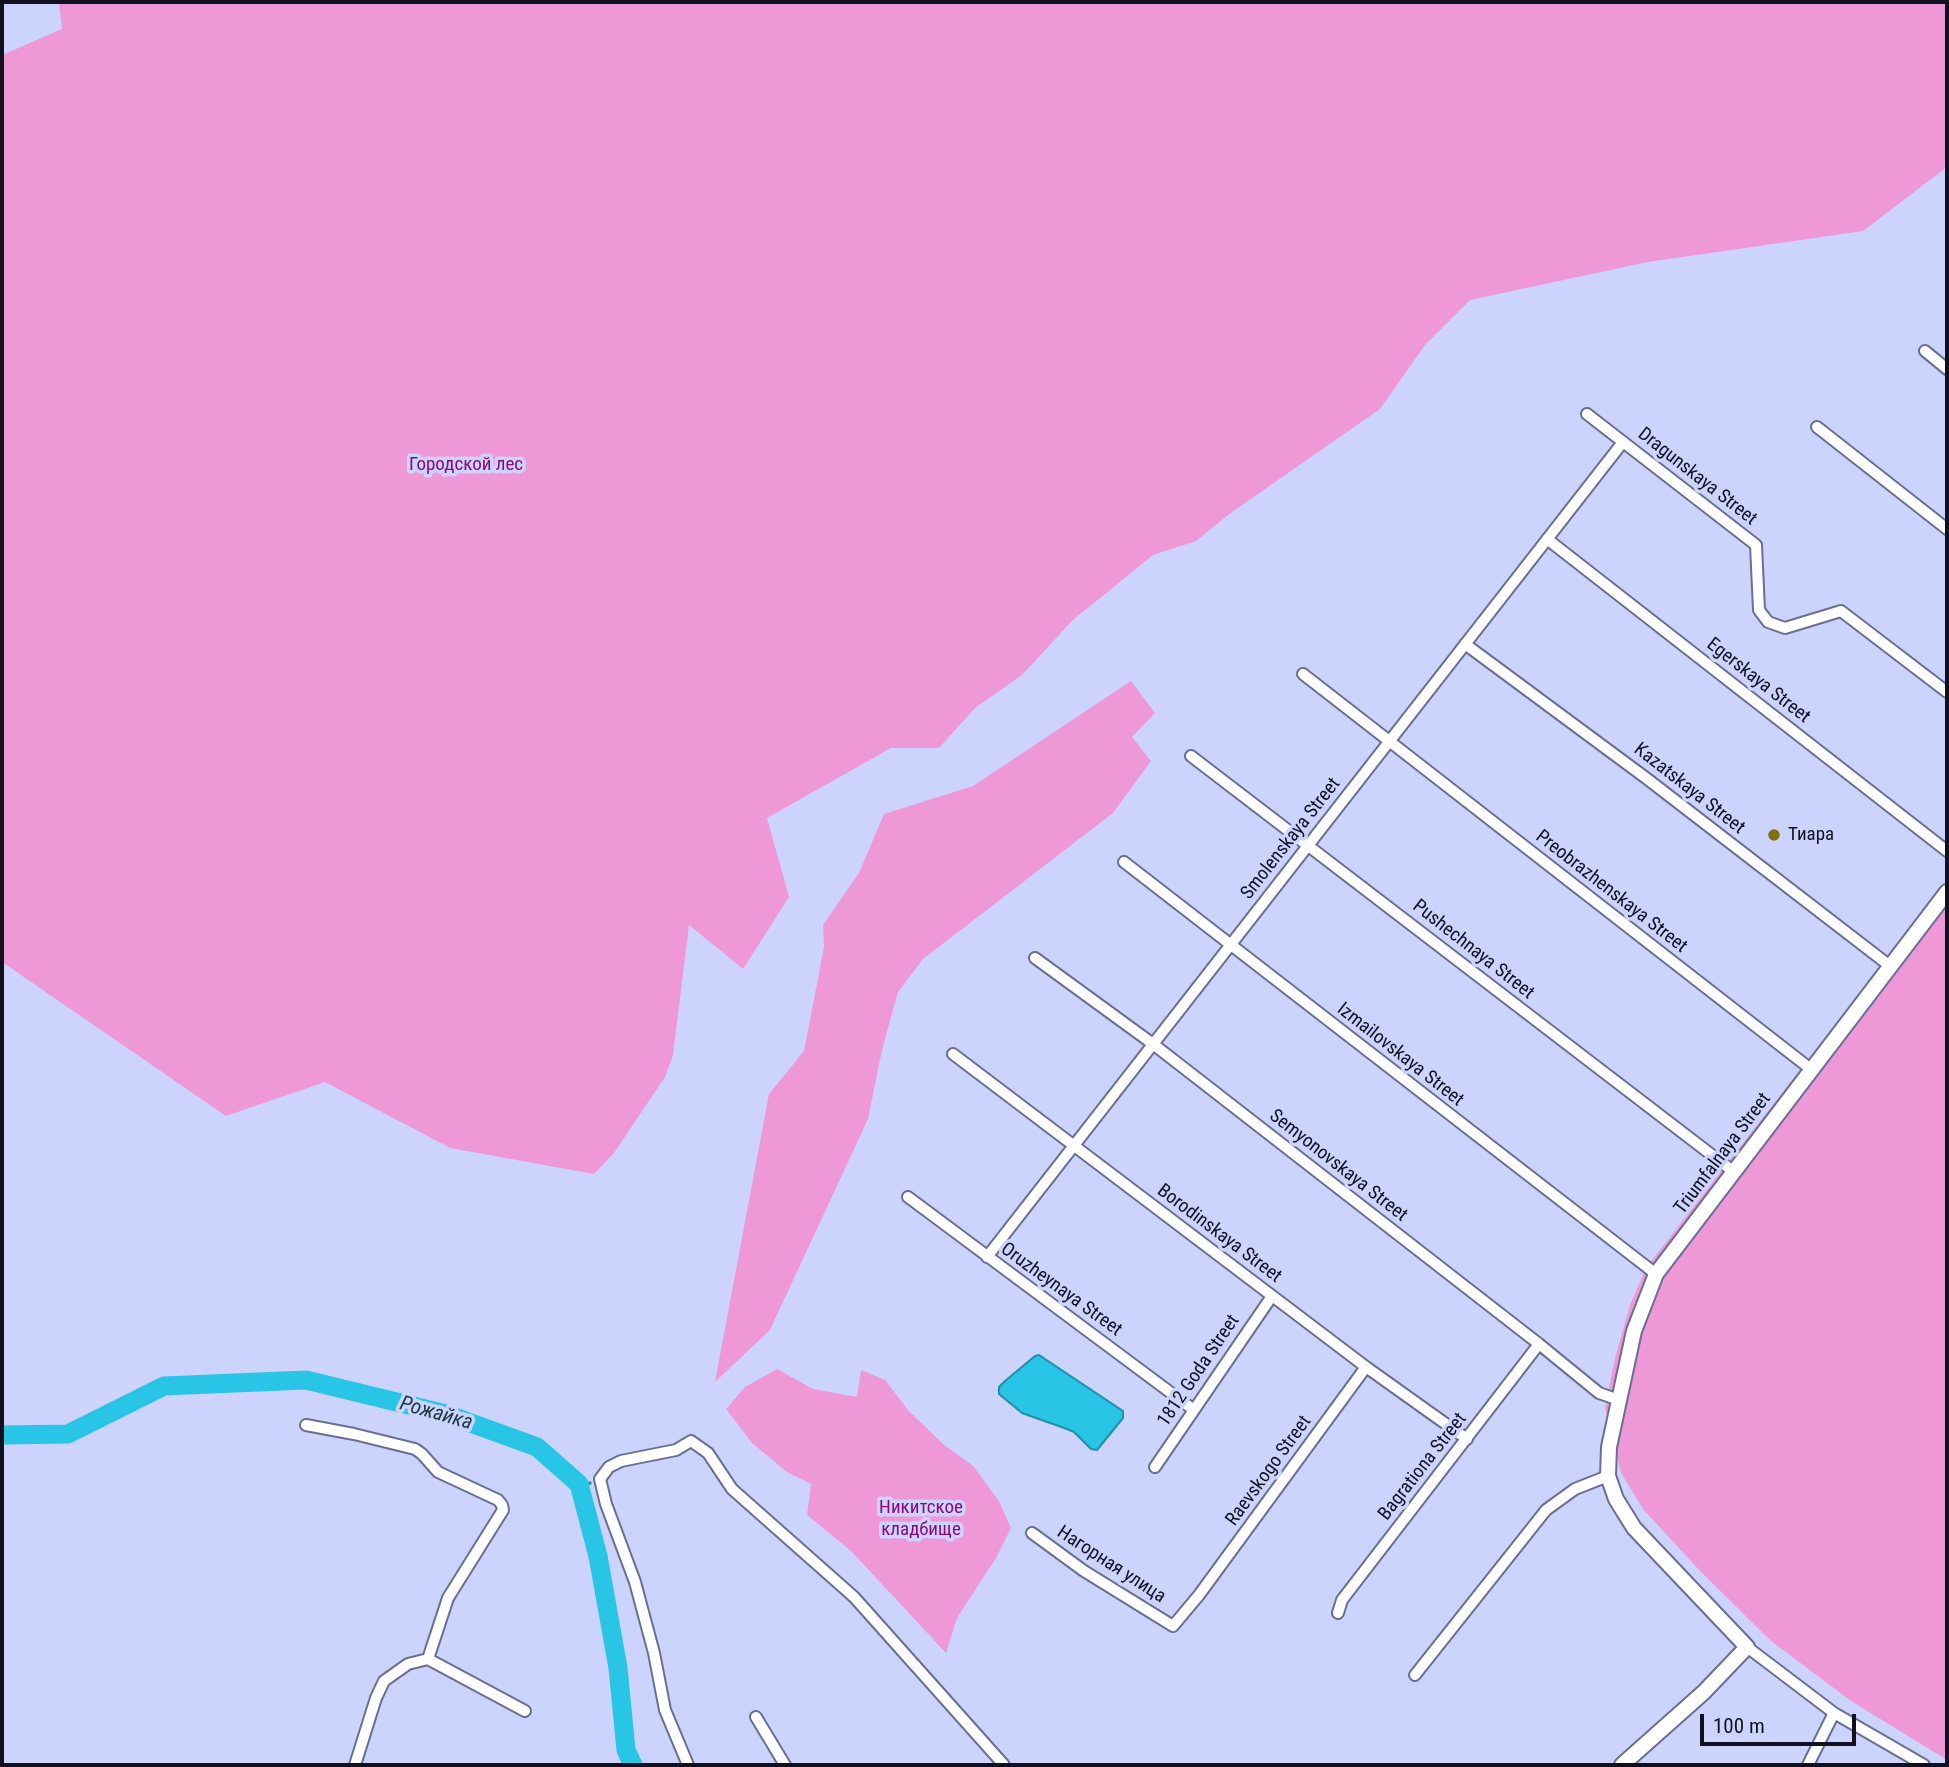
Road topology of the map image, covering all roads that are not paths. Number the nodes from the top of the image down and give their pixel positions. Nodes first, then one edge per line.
1 (1924, 351) dead end
2 (1947, 369) edge
3 (1587, 414) dead end
4 (1817, 427) dead end
5 (1623, 442) junction
6 (1947, 529) edge
7 (1547, 539) junction
8 (1465, 645) junction
9 (1303, 674) dead end
10 (1947, 692) edge
11 (1389, 742) junction
12 (1191, 755) dead end
13 (1308, 845) junction
14 (1947, 851) edge
15 (1124, 862) dead end
16 (1947, 892) edge
17 (1230, 946) junction
18 (1035, 958) dead end
19 (1890, 966) junction
20 (1153, 1044) junction
21 (953, 1054) dead end
22 (1812, 1070) junction
23 (1073, 1146) junction
24 (1734, 1172) junction
25 (908, 1197) dead end
26 (987, 1257) junction
27 (1656, 1274) junction
28 (1272, 1296) junction
29 (1539, 1344) junction
30 (1366, 1367) junction
31 (1619, 1400) junction
32 (1194, 1410) junction
33 (306, 1425) dead end
34 (1467, 1438) junction
35 (1155, 1467) dead end
36 (1608, 1476) junction
37 (1032, 1533) dead end
38 (1199, 1595) joint
39 (1338, 1613) dead end
40 (1747, 1647) junction
41 (428, 1660) junction
42 (1415, 1675) dead end
43 (525, 1711) dead end
44 (1834, 1713) junction
45 (756, 1717) dead end
46 (355, 1765) edge
47 (688, 1765) edge
48 (785, 1765) edge
49 (1004, 1765) edge
50 (1622, 1765) edge
51 (1808, 1765) edge
52 (1924, 1765) edge

1 - 2 street
3 - 5 street, Dragunskaya Street
4 - 6 street
5 - 7 street, Smolenskaya Street
5 - 10 street, Dragunskaya Street
7 - 8 street, Smolenskaya Street
7 - 14 street, Egerskaya Street
8 - 11 street, Smolenskaya Street
8 - 19 street, Kazatskaya Street
9 - 11 street, Preobrazhenskaya Street
11 - 13 street, Smolenskaya Street
11 - 22 street, Preobrazhenskaya Street
12 - 13 street, Pushechnaya Street
13 - 17 street, Smolenskaya Street
13 - 24 street, Pushechnaya Street
15 - 17 street, Izmailovskaya Street
16 - 19 street, Triumfalnaya Street
17 - 20 street, Smolenskaya Street
17 - 27 street, Izmailovskaya Street
18 - 20 street, Semyonovskaya Street
19 - 22 street, Triumfalnaya Street
20 - 23 street, Smolenskaya Street
20 - 29 street, Semyonovskaya Street
21 - 23 street, Borodinskaya Street
22 - 24 street, Triumfalnaya Street
23 - 26 street, Smolenskaya Street
23 - 28 street, Borodinskaya Street
24 - 27 street, Triumfalnaya Street
25 - 26 street, Oruzheynaya Street
26 - 32 street, Oruzheynaya Street
27 - 31 street, Triumfalnaya Street
28 - 30 street, Borodinskaya Street
28 - 32 street, 1812 Goda Street
29 - 31 street, Semyonovskaya Street
29 - 34 street, Bagrationa Street
30 - 34 street, Borodinskaya Street
30 - 38 street, Raevskogo Street
31 - 36 street, Triumfalnaya Street
32 - 35 street, 1812 Goda Street
33 - 41 street
34 - 39 street, Bagrationa Street
36 - 40 street, Triumfalnaya Street
36 - 42 street
37 - 38 street, Нагорная улица
40 - 44 street
40 - 50 street
41 - 43 street
41 - 46 street
44 - 51 street
44 - 52 street
45 - 48 street
47 - 49 street

